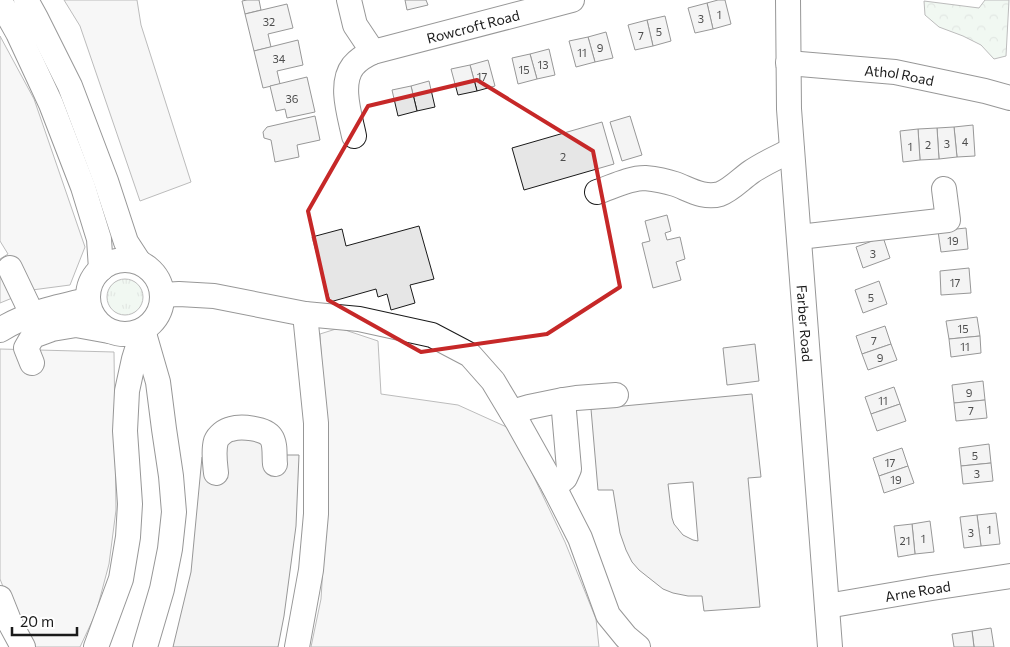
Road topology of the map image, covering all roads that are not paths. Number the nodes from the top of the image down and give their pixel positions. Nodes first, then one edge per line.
1 (26, 0) edge
2 (349, 0) edge
3 (572, 0) edge
4 (788, 0) edge
5 (0, 1) edge
6 (373, 52) junction
7 (788, 63) junction
8 (1010, 98) edge
9 (354, 136) dead end
10 (792, 150) junction
11 (944, 189) dead end
12 (597, 192) dead end
13 (799, 237) junction
14 (139, 262) junction
15 (10, 268) dead end
16 (100, 269) junction
17 (163, 295) junction
18 (88, 300) junction
19 (32, 314) junction
20 (305, 314) junction
21 (0, 330) edge
22 (143, 330) junction
23 (109, 331) junction
24 (32, 363) dead end
25 (616, 395) dead end
26 (563, 400) junction
27 (512, 412) junction
28 (275, 464) dead end
29 (216, 473) dead end
30 (554, 487) junction
31 (1010, 576) edge
32 (0, 598) edge
33 (827, 606) junction
34 (0, 624) edge
35 (627, 644) edge
36 (11, 647) edge
37 (23, 647) edge
38 (96, 647) edge
39 (144, 647) edge
40 (297, 647) edge
41 (830, 647) edge

1 - 14 street
2 - 6 street
3 - 6 street, Rowcroft Road
4 - 7 street, Farber Road
5 - 16 street
6 - 9 street, Rowcroft Road
7 - 8 street, Athol Road
7 - 10 street, Farber Road
10 - 12 street
10 - 13 street, Farber Road
11 - 13 street
13 - 33 street, Farber Road
14 - 16 street
14 - 17 street
15 - 19 street
16 - 18 street
17 - 20 street
17 - 22 street
18 - 19 street
18 - 23 street
19 - 21 street
20 - 27 street
20 - 40 street
22 - 23 street
22 - 38 street
22 - 39 street
23 - 24 street
25 - 26 street
26 - 27 street
26 - 30 street
27 - 30 street
28 - 29 street
30 - 35 street
31 - 33 street, Arne Road
32 - 37 street
33 - 41 street, Farber Road
34 - 36 street

